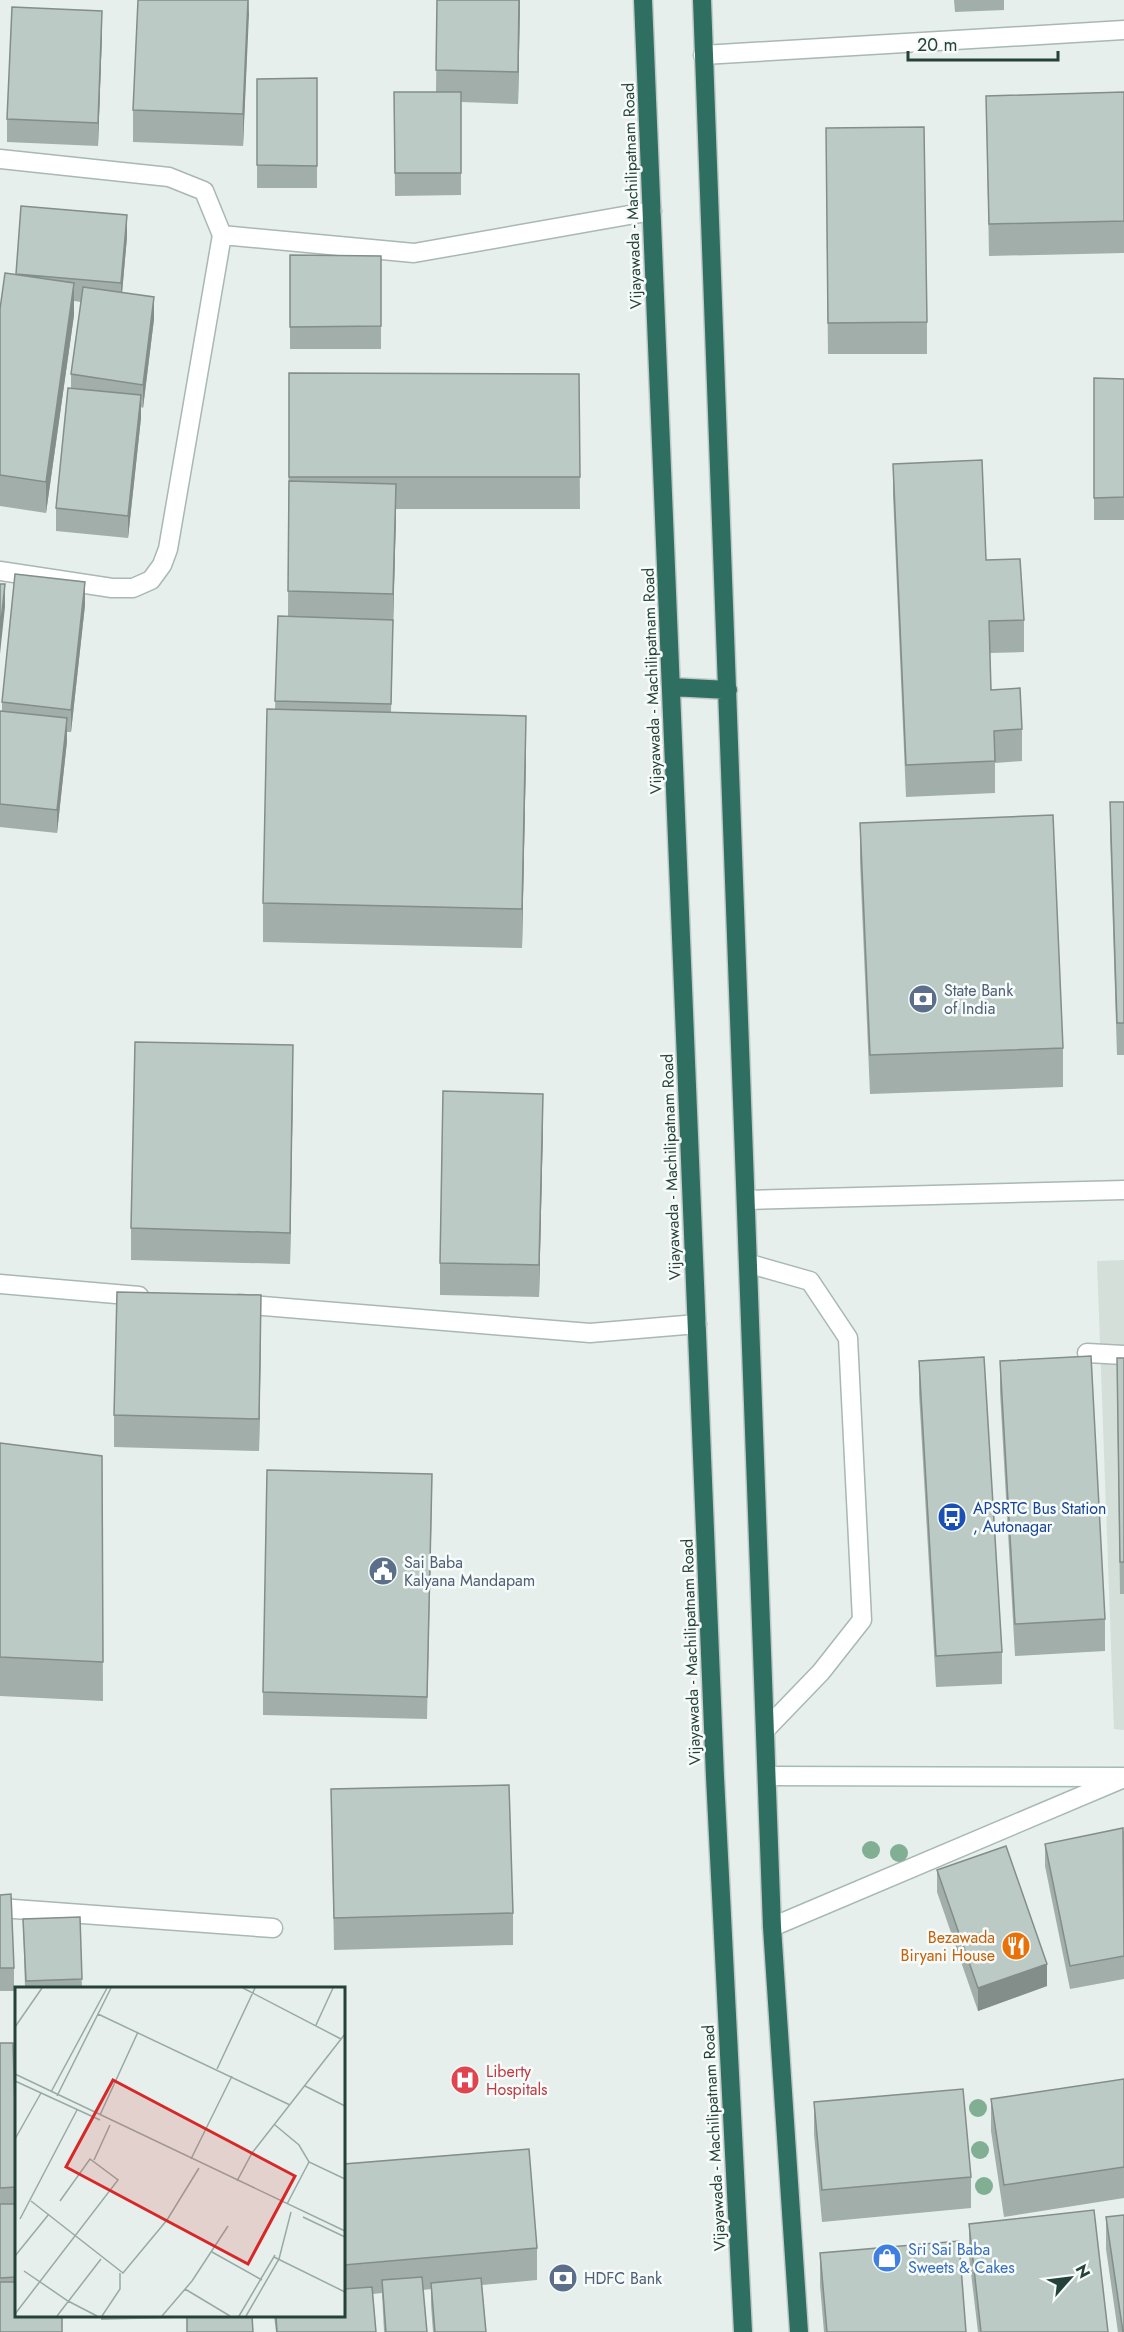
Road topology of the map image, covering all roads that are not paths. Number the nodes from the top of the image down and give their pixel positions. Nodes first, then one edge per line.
1 (643, 0) edge
2 (702, 0) edge
3 (1124, 30) edge
4 (703, 55) junction
5 (0, 159) edge
6 (652, 211) junction
7 (222, 235) junction
8 (0, 571) edge
9 (671, 687) junction
10 (728, 690) junction
11 (1124, 1190) edge
12 (747, 1200) junction
13 (750, 1264) junction
14 (0, 1284) edge
15 (161, 1298) edge
16 (221, 1303) edge
17 (697, 1324) junction
18 (1087, 1353) dead end
19 (1124, 1355) edge
20 (766, 1728) junction
21 (768, 1776) junction
22 (1124, 1777) edge
23 (0, 1908) edge
24 (772, 1927) junction
25 (273, 1928) dead end
26 (743, 2332) edge
27 (799, 2332) edge

1 - 6 highway, Vijayawada - Machilipatnam Road
2 - 4 highway
3 - 4 street
4 - 10 highway
5 - 7 street
6 - 7 street
6 - 9 highway, Vijayawada - Machilipatnam Road
7 - 8 street
9 - 10 highway
9 - 17 highway, Vijayawada - Machilipatnam Road
10 - 12 highway
11 - 12 street
12 - 13 highway
13 - 20 highway
13 - 20 street
14 - 15 street
16 - 17 street
17 - 26 highway, Vijayawada - Machilipatnam Road
18 - 19 street
20 - 21 highway
21 - 22 street
21 - 24 highway
22 - 24 street
23 - 25 street
24 - 27 highway

